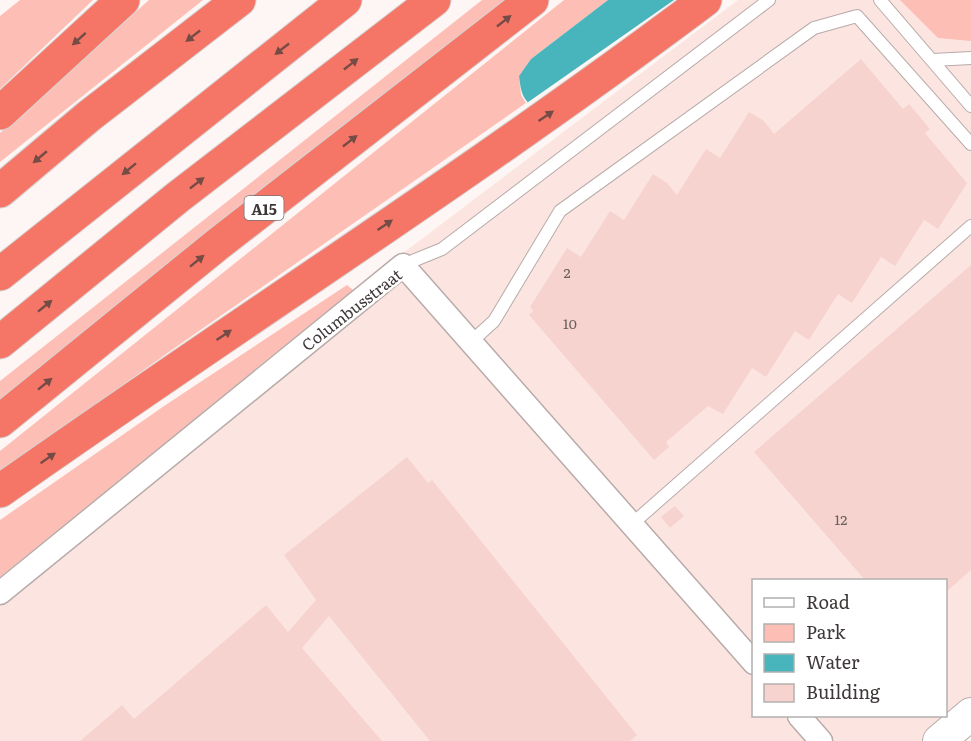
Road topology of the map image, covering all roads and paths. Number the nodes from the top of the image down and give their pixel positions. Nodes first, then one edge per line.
1 (123, 0) edge
2 (239, 0) edge
3 (345, 0) edge
4 (434, 0) edge
5 (532, 0) edge
6 (705, 0) edge
7 (769, 0) edge
8 (880, 0) edge
9 (971, 58) edge
10 (933, 60) junction
11 (971, 106) edge
12 (0, 113) edge
13 (971, 144) edge
14 (0, 190) edge
15 (971, 226) edge
16 (403, 265) junction
17 (0, 274) edge
18 (472, 341) junction
19 (0, 342) edge
20 (0, 421) edge
21 (0, 491) edge
22 (632, 524) junction
23 (0, 593) edge
24 (752, 662) edge
25 (971, 714) edge
26 (800, 717) edge
27 (821, 741) edge
28 (939, 741) edge

1 -> 12 highway
2 -> 14 highway
3 -> 17 highway
19 -> 4 highway
20 -> 5 highway, A15
21 -> 6 highway
7 - 16 lane
8 - 10 lane
9 - 10 lane
10 - 11 lane
13 - 18 lane
15 - 22 lane
16 - 18 street, Columbusstraat
16 - 23 street, Columbusstraat
18 - 22 street, Columbusstraat
22 - 24 street, Columbusstraat
25 - 28 main road
26 - 27 street

